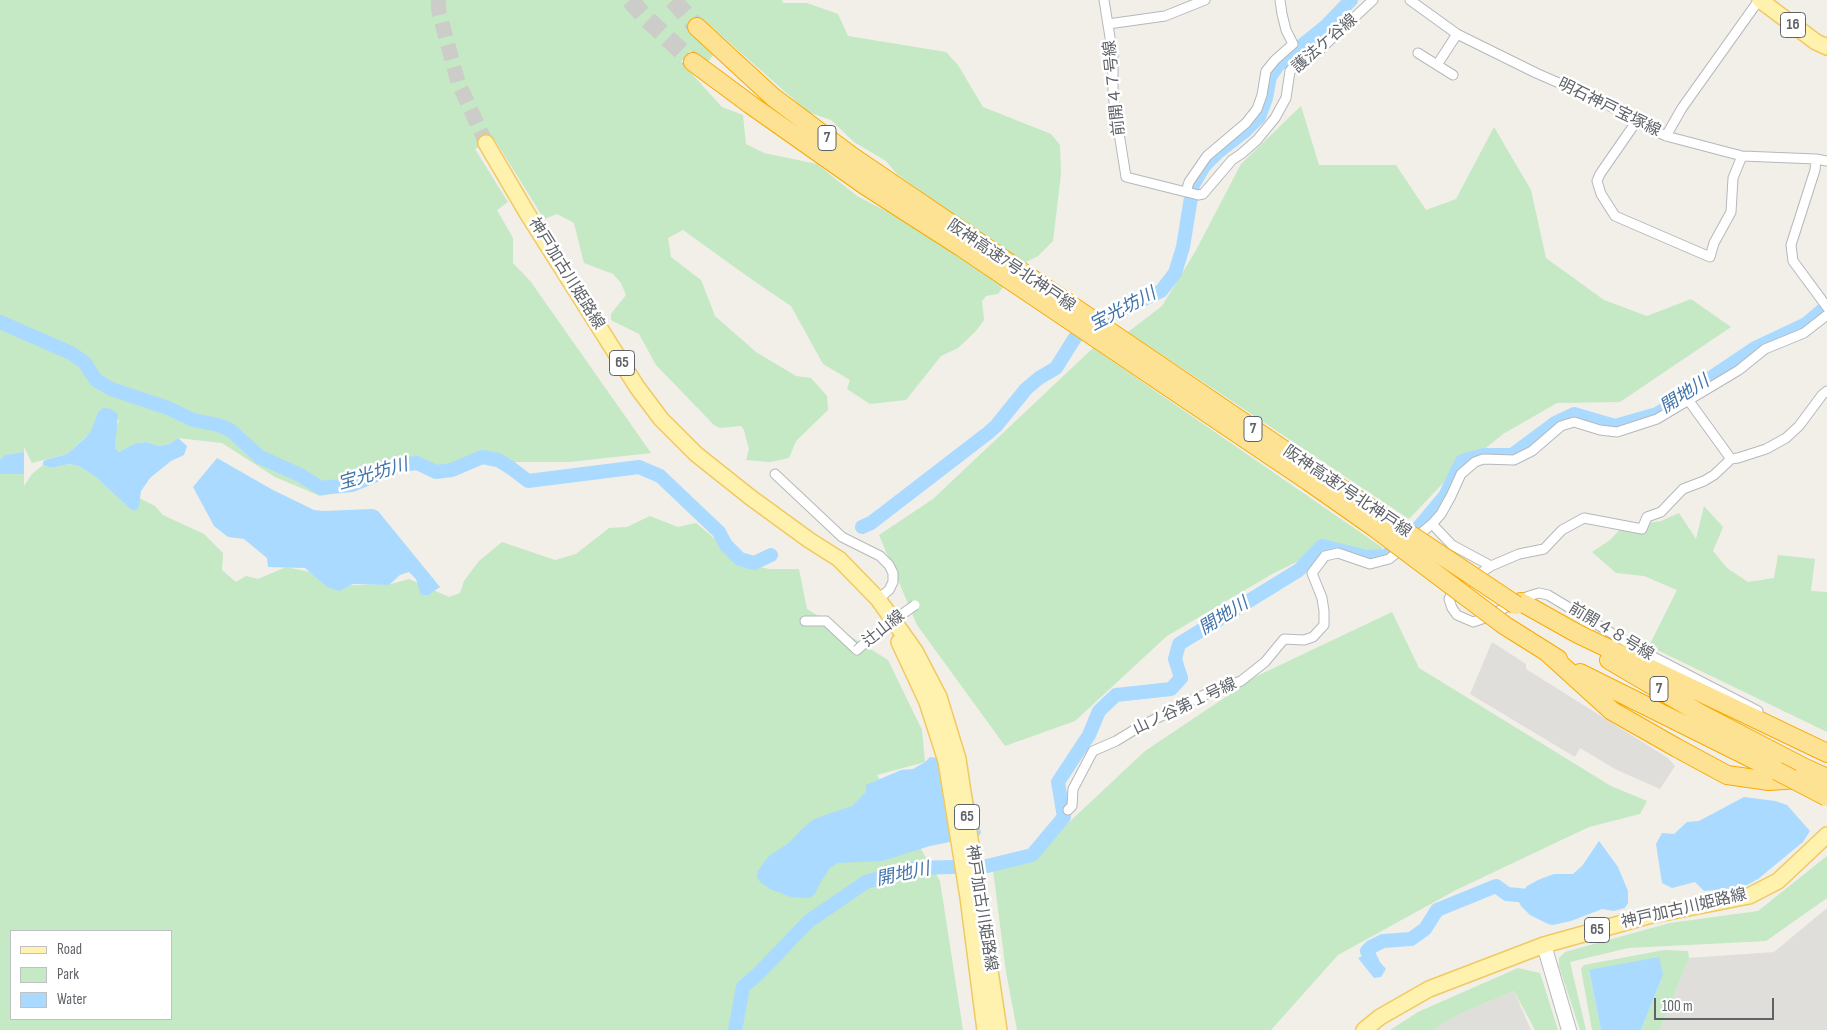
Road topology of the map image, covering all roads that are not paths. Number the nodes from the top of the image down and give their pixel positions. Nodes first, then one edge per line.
1 (1104, 0) edge
2 (1205, 0) edge
3 (1280, 0) edge
4 (1373, 0) edge
5 (1410, 0) edge
6 (1759, 0) edge
7 (1108, 24) junction
8 (698, 27) tunnel mouth
9 (1457, 34) junction
10 (1827, 48) edge
11 (1418, 53) dead end
12 (693, 62) tunnel mouth
13 (1438, 65) junction
14 (1454, 75) dead end
15 (1636, 122) junction
16 (1666, 136) junction
17 (486, 142) tunnel mouth
18 (1742, 156) junction
19 (1816, 158) junction
20 (1827, 161) edge
21 (1187, 192) dead end
22 (964, 242) junction
23 (1826, 305) edge
24 (1827, 315) edge
25 (1827, 391) edge
26 (1689, 401) junction
27 (1731, 459) junction
28 (775, 474) dead end
29 (1312, 476) junction
30 (1432, 524) junction
31 (809, 540) junction
32 (1491, 566) junction
33 (878, 600) junction
34 (1518, 604) junction
35 (915, 605) dead end
36 (805, 621) dead end
37 (1548, 653) junction
38 (946, 741) junction
39 (1827, 744) edge
40 (1827, 753) edge
41 (1827, 777) edge
42 (1827, 797) edge
43 (1068, 810) dead end
44 (1827, 835) edge
45 (974, 896) junction
46 (1544, 945) junction
47 (985, 1030) edge
48 (999, 1030) edge
49 (1364, 1030) edge
50 (1569, 1030) edge

1 - 7 street, 前開４７号線
2 - 7 street
3 - 7 street, 前開４７号線
4 - 21 street, 護法ケ谷線
5 - 9 street, 明石神戸宝塚線
6 - 10 main road, 16
6 - 16 street
8 - 22 highway, 阪神高速7号北神戸線 / 7
9 - 13 street
9 - 15 street, 明石神戸宝塚線
11 - 13 street
12 - 22 highway, 阪神高速7号北神戸線 / 7
13 - 14 street
15 - 16 street, 明石神戸宝塚線
15 - 18 street
16 - 18 street, 明石神戸宝塚線
17 - 31 main road, 神戸加古川姫路線 / 65
18 - 19 street, 明石神戸宝塚線
19 - 20 street, 明石神戸宝塚線
19 - 23 street
22 - 29 highway, 阪神高速7号北神戸線 / 7
24 - 26 street
25 - 27 street
26 - 27 street
26 - 30 street
27 - 32 street
28 - 33 street
29 - 34 highway, 阪神高速7号北神戸線 / 7, bridge
29 - 37 highway, 阪神高速7号北神戸線 / 7, bridge
30 - 32 street
30 - 43 street, 山ノ谷第１号線
31 - 33 main road, 神戸加古川姫路線 / 65
31 - 38 main road, 神戸加古川姫路線 / 65
32 - 39 street, 前開４８号線
33 - 38 main road, 神戸加古川姫路線 / 65
34 - 40 highway
34 - 41 highway, 7, bridge
35 - 36 street, 辻山線, bridge
37 - 41 highway
37 - 42 highway, 阪神高速7号北神戸線 / 7, bridge
38 - 45 main road, 神戸加古川姫路線 / 65
44 - 46 main road, 神戸加古川姫路線 / 65
45 - 47 main road, 神戸加古川姫路線 / 65
45 - 48 main road, 神戸加古川姫路線 / 65
46 - 49 main road, 神戸加古川姫路線 / 65
46 - 50 street

